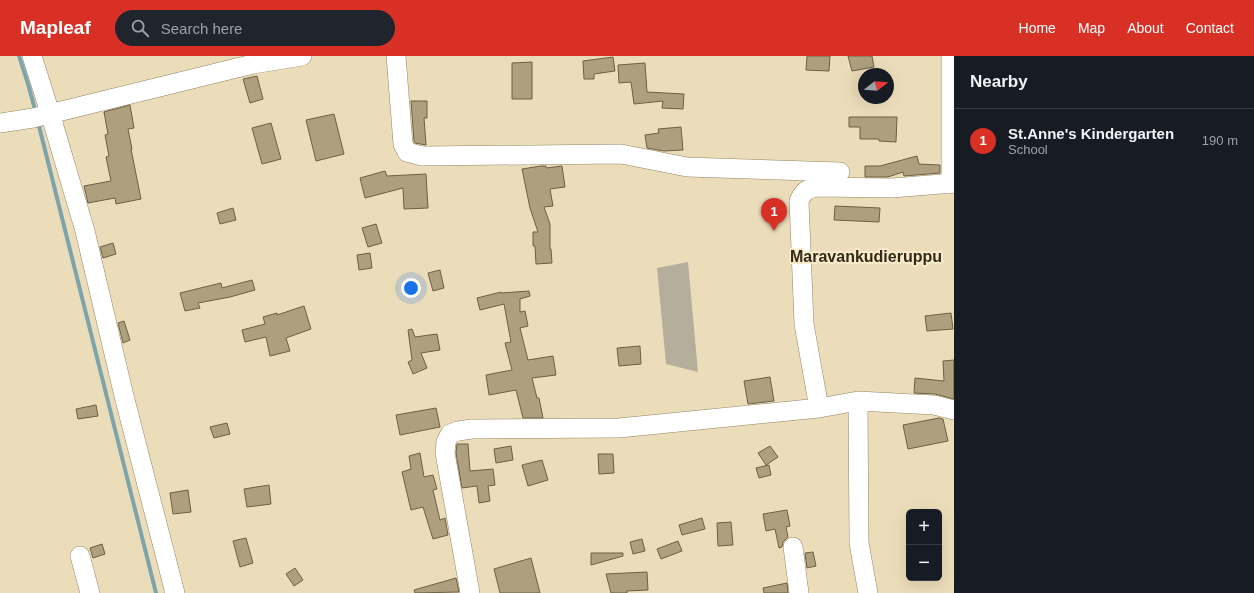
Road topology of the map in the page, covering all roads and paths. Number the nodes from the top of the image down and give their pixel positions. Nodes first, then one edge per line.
1 (32, 56) edge
2 (302, 56) edge
3 (396, 56) edge
4 (951, 56) edge
5 (252, 60) edge
6 (42, 116) junction
7 (0, 124) edge
8 (840, 172) dead end
9 (952, 184) edge
10 (858, 402) junction
11 (819, 408) junction
12 (954, 410) edge
13 (793, 548) dead end
14 (80, 556) dead end
15 (90, 593) edge
16 (175, 593) edge
17 (470, 593) edge
18 (799, 593) edge
19 (868, 593) edge

1 - 6 street
2 - 5 street
3 - 8 street
4 - 9 street
5 - 6 street
6 - 7 street
6 - 16 street
9 - 11 street
10 - 11 street
10 - 12 street
10 - 19 street
11 - 17 street
13 - 18 street
14 - 15 street

